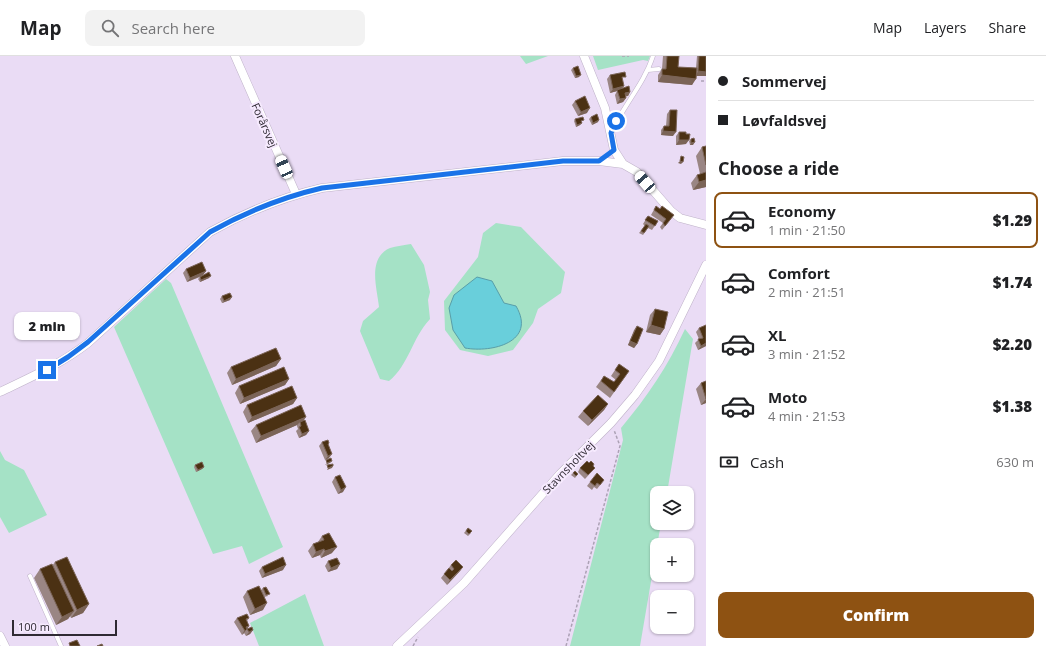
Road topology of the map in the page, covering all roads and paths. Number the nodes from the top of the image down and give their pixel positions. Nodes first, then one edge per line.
1 (235, 56) edge
2 (584, 56) edge
3 (622, 56) edge
4 (630, 56) edge
5 (653, 56) edge
6 (659, 69) dead end
7 (648, 70) junction
8 (701, 81) dead end
9 (706, 81) edge
10 (611, 133) junction
11 (614, 150) junction
12 (599, 161) junction
13 (622, 164) junction
14 (296, 194) junction
15 (706, 225) edge
16 (706, 265) edge
17 (700, 277) junction
18 (706, 285) edge
19 (0, 392) edge
20 (611, 423) junction
21 (30, 576) dead end
22 (0, 636) edge
23 (5, 646) edge
24 (61, 646) edge
25 (397, 646) edge
26 (566, 646) edge

1 - 14 street, Forårsvej
2 - 10 street
3 - 4 path
5 - 7 lane
6 - 7 lane
7 - 10 lane
8 - 9 path
10 - 11 street
11 - 12 street
11 - 13 street
12 - 13 street
12 - 14 street
13 - 15 street
14 - 19 street
16 - 17 street, Stavnsholtvej
17 - 18 street
17 - 20 street, Stavnsholtvej
20 - 25 street, Stavnsholtvej
20 - 26 path
21 - 24 lane
22 - 23 street

